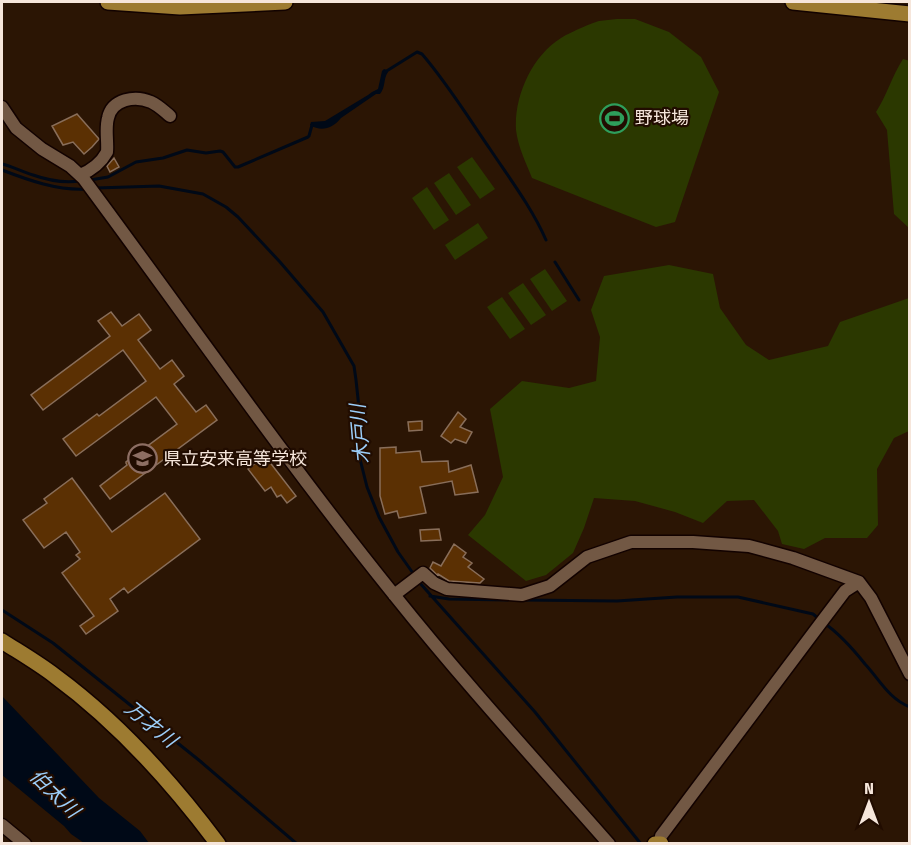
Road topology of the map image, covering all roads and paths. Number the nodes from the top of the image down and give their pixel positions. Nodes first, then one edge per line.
1 (108, 2) edge
2 (285, 2) edge
3 (793, 2) edge
4 (854, 5) edge
5 (909, 14) edge
6 (2, 107) edge
7 (170, 116) dead end
8 (82, 177) junction
9 (859, 582) junction
10 (394, 595) junction
11 (2, 641) edge
12 (909, 674) edge
13 (2, 825) edge
14 (25, 843) edge
15 (218, 843) edge
16 (609, 843) edge
17 (655, 843) edge
18 (661, 843) edge

1 - 2 main road
3 - 4 main road
4 - 5 main road
6 - 8 street
7 - 8 street
8 - 10 street
9 - 10 street
9 - 12 street
9 - 18 street
10 - 16 street
11 - 15 main road
13 - 14 street
17 - 18 main road

